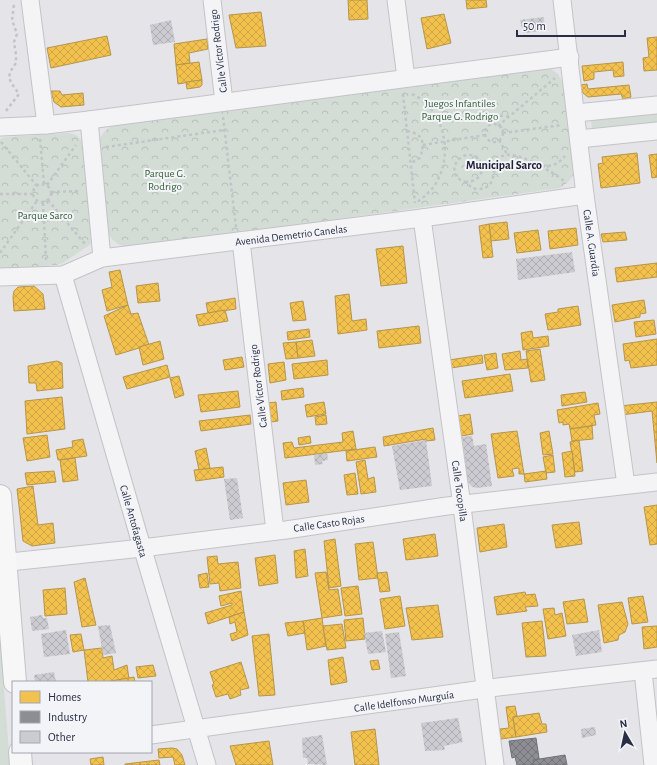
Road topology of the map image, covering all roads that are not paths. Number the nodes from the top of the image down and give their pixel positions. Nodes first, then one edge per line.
1 (30, 0) edge
2 (212, 0) edge
3 (396, 0) edge
4 (562, 0) edge
5 (570, 57) junction
6 (406, 87) junction
7 (657, 105) edge
8 (223, 107) junction
9 (570, 119) junction
10 (89, 120) junction
11 (43, 131) junction
12 (657, 131) edge
13 (0, 134) edge
14 (574, 145) junction
15 (585, 194) junction
16 (422, 218) junction
17 (239, 235) junction
18 (102, 258) junction
19 (63, 276) junction
20 (0, 278) edge
21 (657, 482) edge
22 (626, 485) junction
23 (0, 496) edge
24 (462, 504) junction
25 (275, 531) junction
26 (142, 548) junction
27 (3, 563) edge
28 (650, 670) edge
29 (15, 681) edge
30 (486, 689) junction
31 (197, 729) junction
32 (152, 734) edge
33 (20, 753) edge
34 (21, 765) edge
35 (208, 765) edge
36 (495, 765) edge
37 (653, 765) edge

1 - 11 street
2 - 8 street, Calle Víctor Rodrigo
3 - 6 street
4 - 5 street, Calle A. Guardia
5 - 6 street
5 - 9 street, Calle A. Guardia
6 - 8 street
7 - 9 street
8 - 10 street
9 - 14 street, Calle A. Guardia
10 - 11 street
10 - 18 street
11 - 13 street
12 - 14 street
14 - 15 street, Calle A. Guardia
15 - 16 street, Avenida Demetrio Canelas
15 - 22 street, Calle A. Guardia
16 - 17 street, Avenida Demetrio Canelas
16 - 24 street, Calle Tocopilla
17 - 18 street, Avenida Demetrio Canelas
17 - 25 street, Calle Víctor Rodrigo
18 - 19 street, Avenida Demetrio Canelas
19 - 20 street, Avenida Demetrio Canelas
19 - 26 street, Calle Antofagasta
21 - 22 street, Calle Casto Rojas
22 - 24 street, Calle Casto Rojas
23 - 27 main road
24 - 25 street, Calle Casto Rojas
24 - 30 street, Calle Tocopilla
25 - 26 street, Calle Casto Rojas
26 - 27 street, Calle Casto Rojas
26 - 31 street, Calle Antofagasta
27 - 29 main road
28 - 30 street, Calle Idelfonso Murguía
28 - 37 street
30 - 31 street, Calle Idelfonso Murguía
30 - 36 street, Calle Tocopilla
31 - 32 street, Calle Idelfonso Murguía
31 - 35 street, Calle Antofagasta
33 - 34 main road

